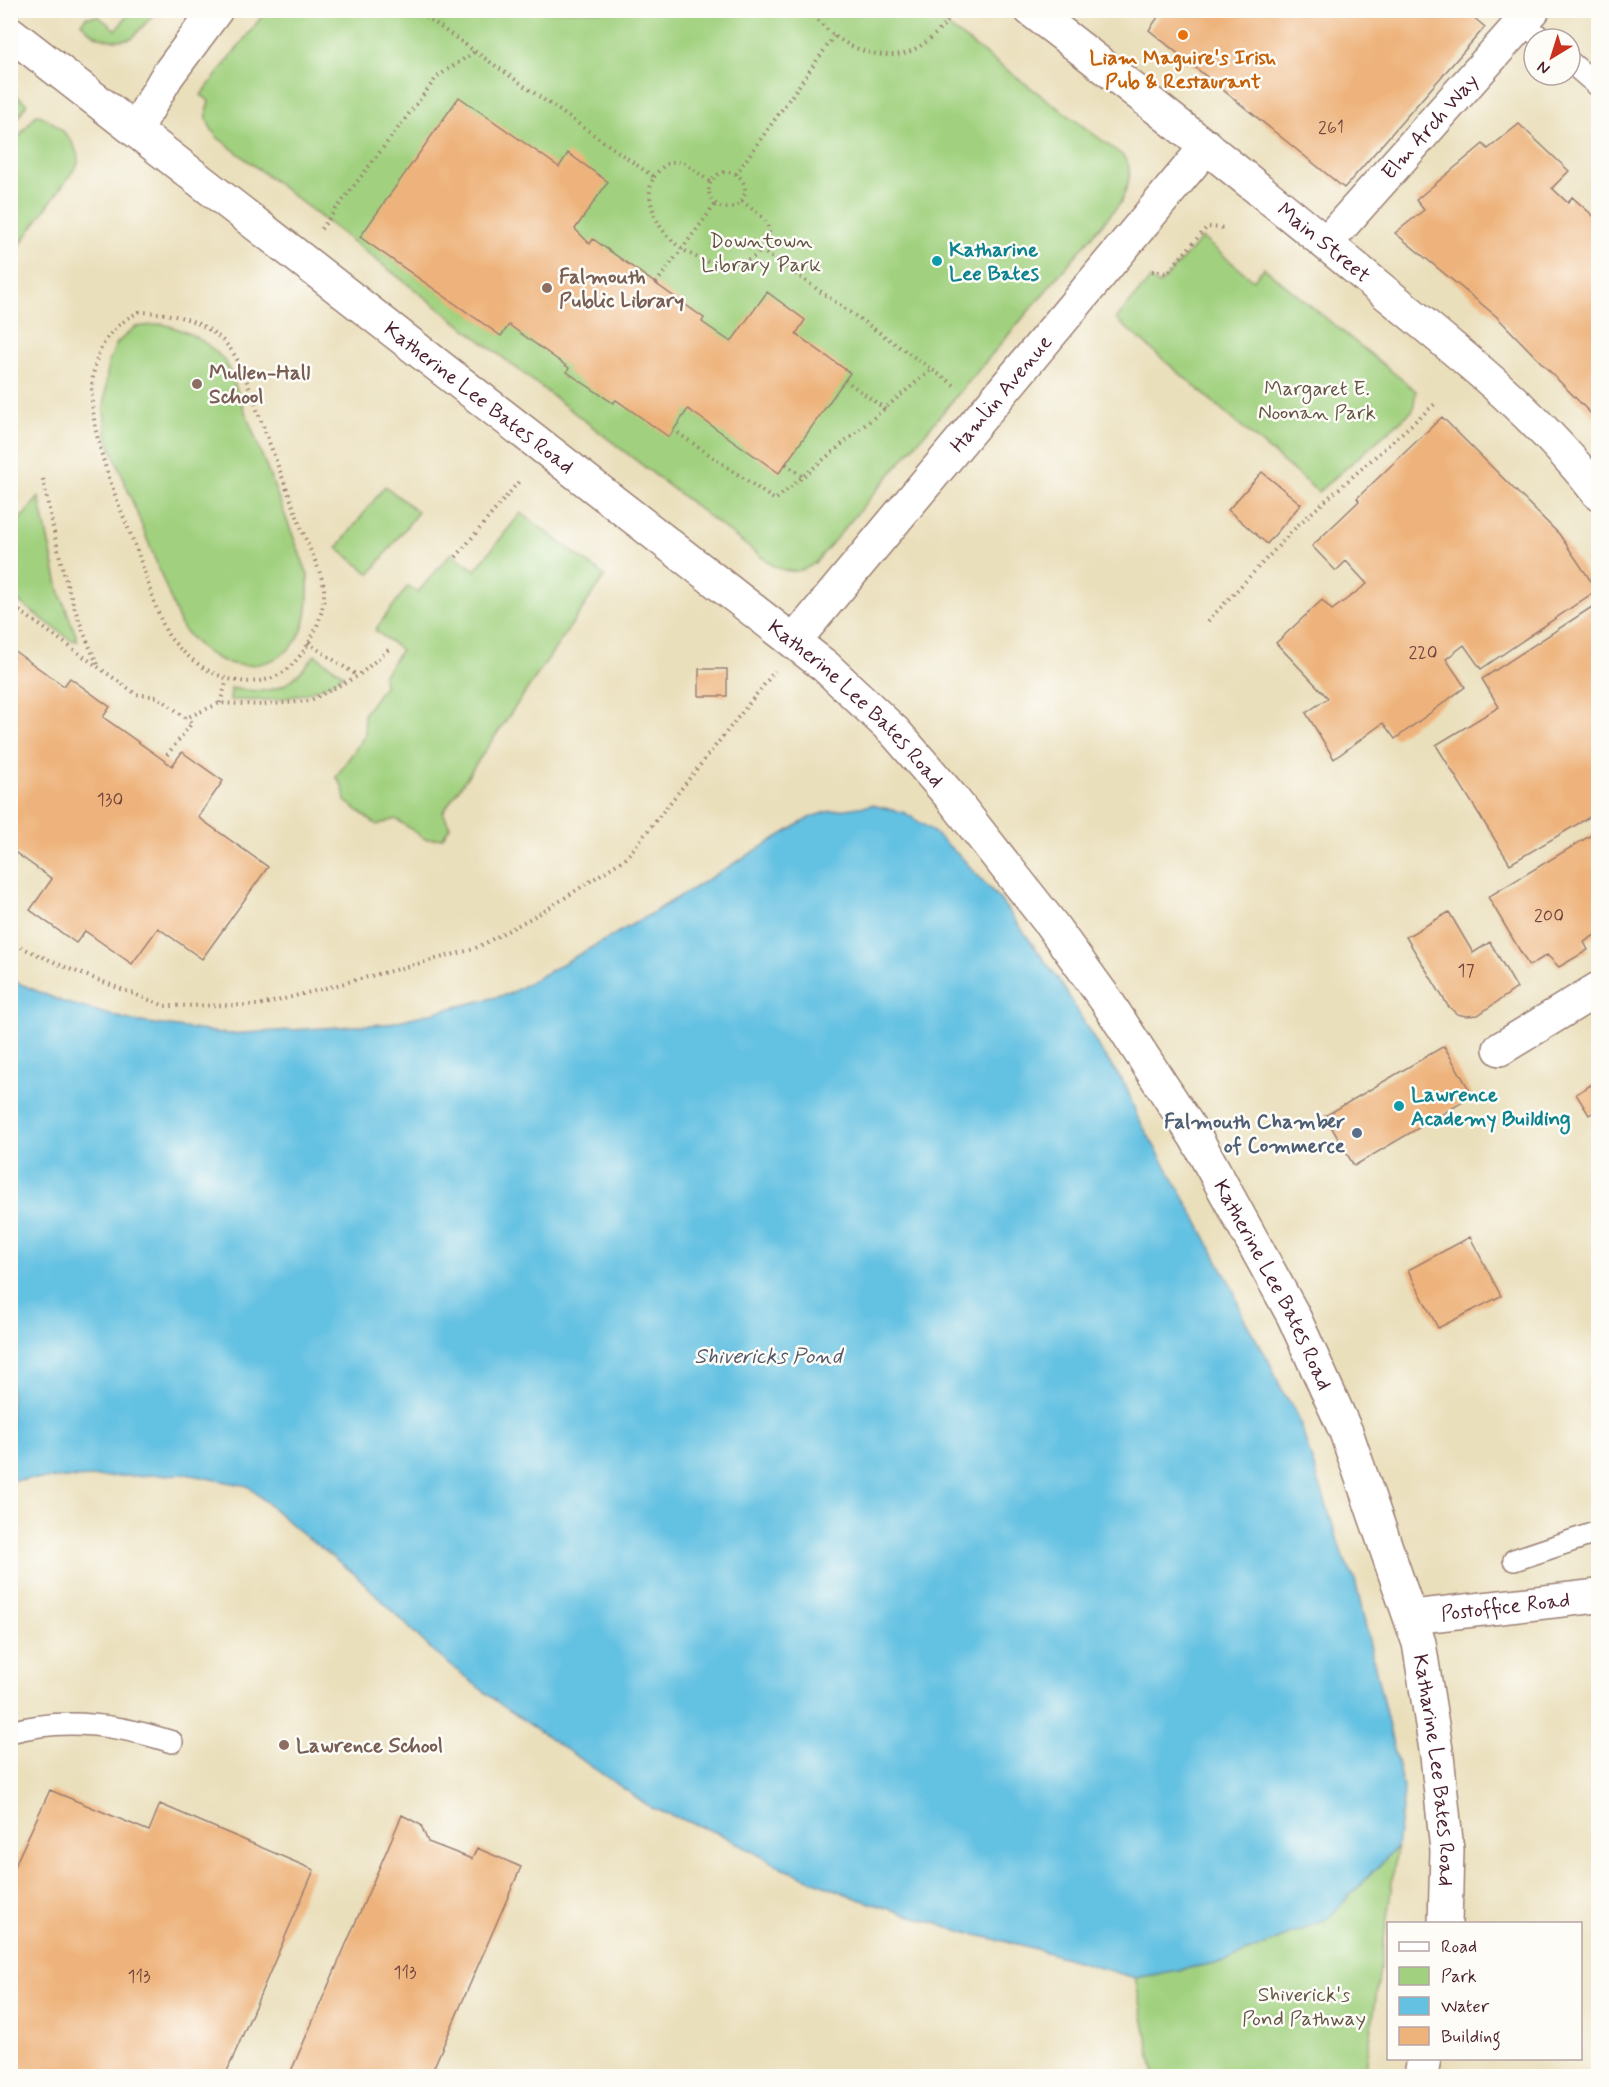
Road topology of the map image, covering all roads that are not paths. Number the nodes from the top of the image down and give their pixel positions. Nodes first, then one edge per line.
1 (216, 10) edge
2 (1031, 10) edge
3 (1532, 24) edge
4 (10, 33) edge
5 (1582, 72) edge
6 (1599, 86) edge
7 (136, 129) junction
8 (1207, 146) junction
9 (1326, 243) junction
10 (1599, 493) edge
11 (795, 640) junction
12 (1599, 989) edge
13 (1500, 1049) dead end
14 (1599, 1532) edge
15 (1514, 1560) dead end
16 (1599, 1596) edge
17 (1412, 1617) junction
18 (10, 1732) edge
19 (172, 1742) dead end
20 (1445, 1922) edge
21 (1424, 2060) edge
22 (1421, 2076) edge

1 - 7 street
2 - 8 street, Main Street
3 - 9 street, Elm Arch Way
4 - 7 street, Katherine Lee Bates Road
5 - 6 lane
7 - 11 street, Katherine Lee Bates Road
8 - 9 street, Main Street
8 - 11 street, Hamlin Avenue
9 - 10 street, Main Street
11 - 17 street, Katherine Lee Bates Road
12 - 13 street
14 - 15 lane
16 - 17 street, Postoffice Road
17 - 20 street, Katharine Lee Bates Road
18 - 19 lane
21 - 22 street

